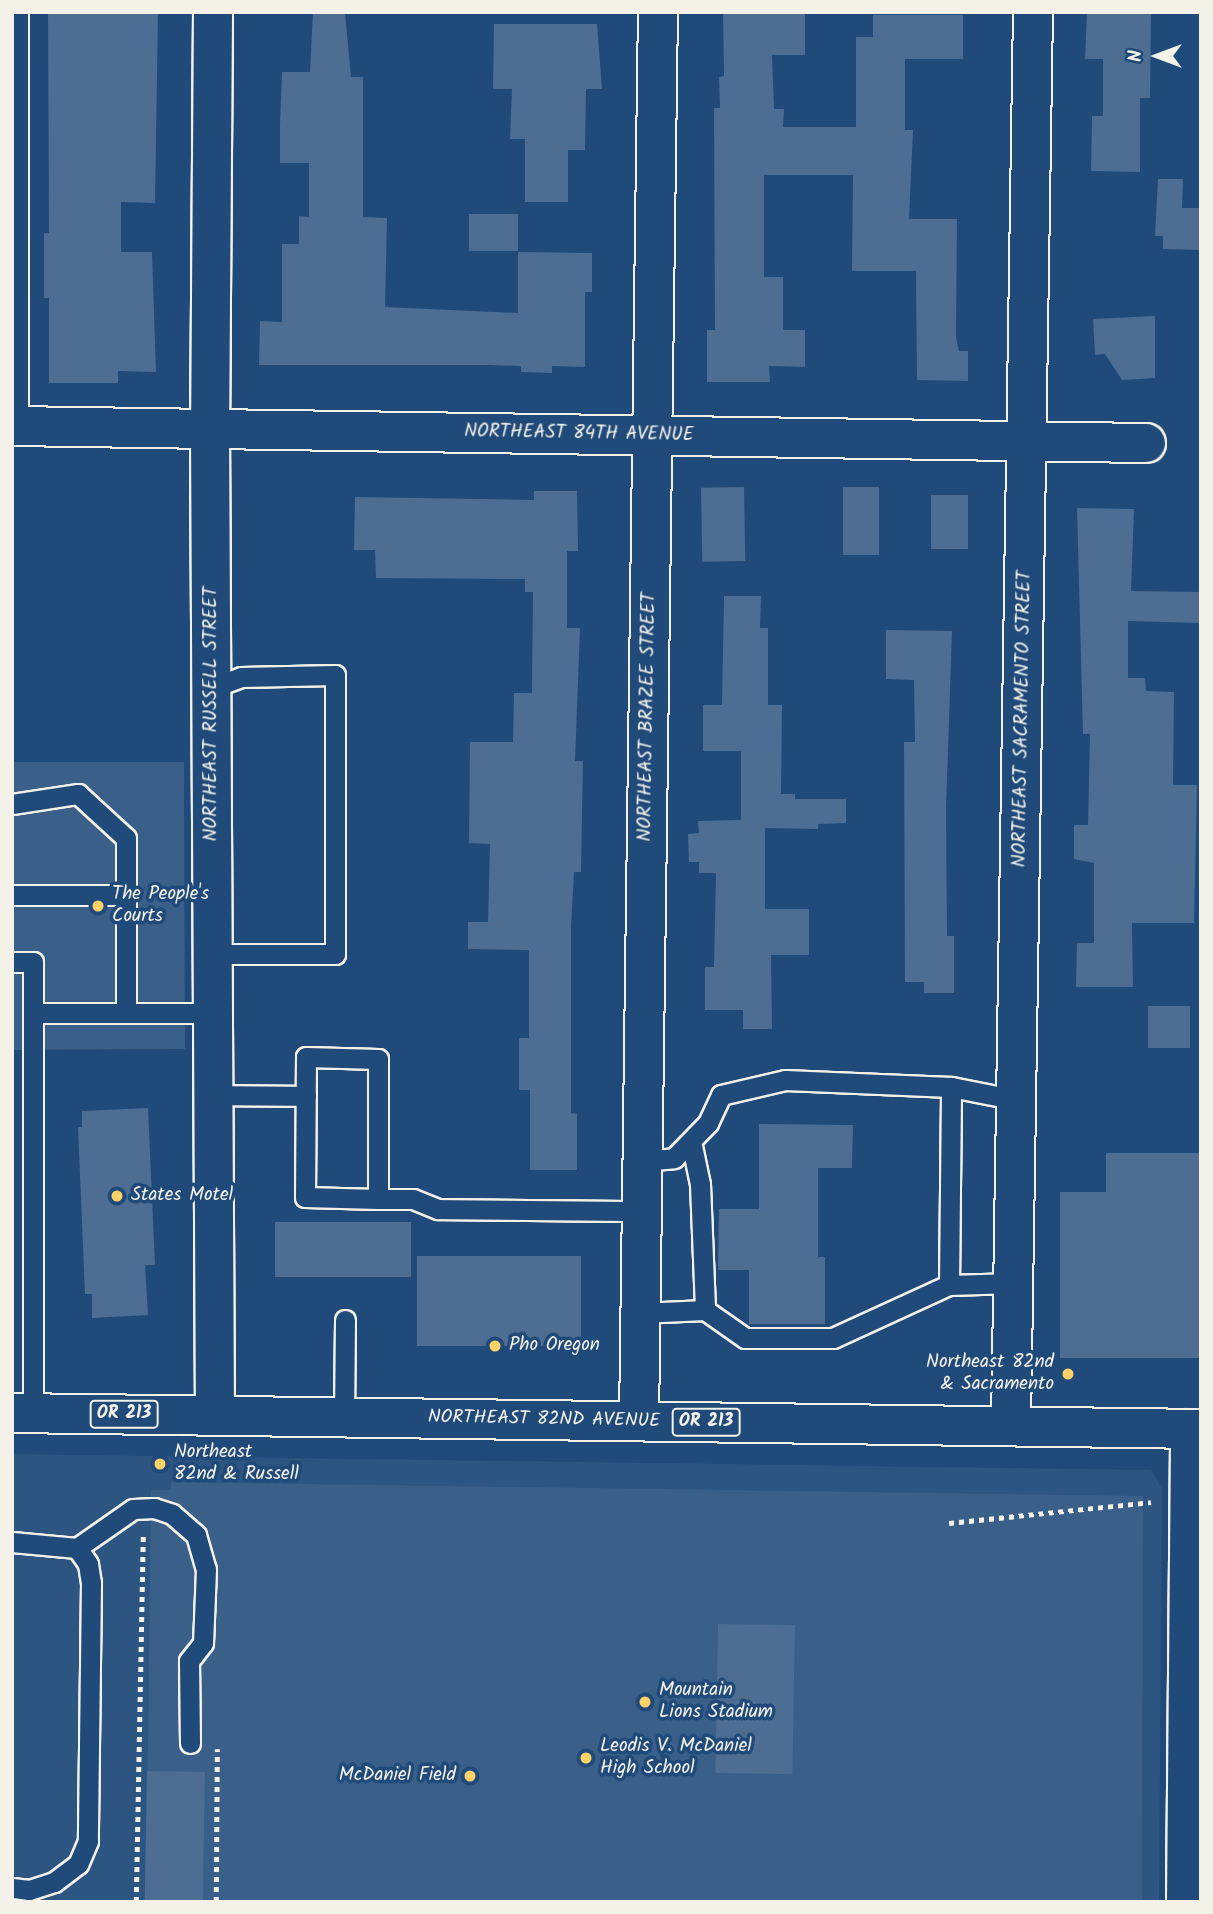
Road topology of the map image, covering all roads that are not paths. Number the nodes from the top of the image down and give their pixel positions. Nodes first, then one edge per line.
1 (18, 12) edge
2 (213, 12) edge
3 (658, 12) edge
4 (1033, 12) edge
5 (15, 426) edge
6 (210, 428) junction
7 (652, 436) junction
8 (1027, 441) junction
9 (1146, 443) dead end
10 (211, 688) junction
11 (12, 804) edge
12 (12, 895) edge
13 (126, 895) junction
14 (213, 954) junction
15 (12, 962) edge
16 (33, 1013) junction
17 (126, 1013) junction
18 (213, 1013) junction
19 (951, 1087) junction
20 (214, 1096) junction
21 (306, 1096) junction
22 (1017, 1100) junction
23 (691, 1141) junction
24 (642, 1161) junction
25 (378, 1199) junction
26 (641, 1211) junction
27 (1014, 1283) junction
28 (949, 1285) junction
29 (705, 1310) junction
30 (640, 1313) junction
31 (345, 1320) dead end
32 (23, 1413) edge
33 (215, 1415) junction
34 (344, 1417) junction
35 (639, 1421) junction
36 (1011, 1426) junction
37 (1196, 1429) edge
38 (12, 1542) edge
39 (77, 1548) junction
40 (1195, 1568) edge
41 (190, 1743) dead end
42 (1193, 1798) edge
43 (12, 1888) edge
44 (1186, 1902) edge

1 - 5 lane
2 - 6 street, NORTHEAST RUSSELL STREET
3 - 7 street, NORTHEAST BRAZEE STREET
4 - 8 street, NORTHEAST SACRAMENTO STREET
5 - 6 street, NORTHEAST 84TH AVENUE
6 - 7 street, NORTHEAST 84TH AVENUE
6 - 10 street, NORTHEAST RUSSELL STREET
7 - 8 street, NORTHEAST 84TH AVENUE
7 - 24 street, NORTHEAST BRAZEE STREET
8 - 9 street, NORTHEAST 84TH AVENUE
8 - 22 street, NORTHEAST SACRAMENTO STREET
10 - 14 street, NORTHEAST RUSSELL STREET
10 - 14 lane
11 - 13 lane
12 - 13 lane
13 - 17 lane
14 - 18 street, NORTHEAST RUSSELL STREET
15 - 16 lane
16 - 17 lane
16 - 32 lane
17 - 18 lane
18 - 20 street, NORTHEAST RUSSELL STREET
19 - 22 lane
19 - 23 lane
19 - 28 lane
20 - 21 lane
20 - 33 street, NORTHEAST RUSSELL STREET
21 - 25 lane
21 - 25 lane
22 - 27 street, NORTHEAST SACRAMENTO STREET
23 - 24 lane
23 - 29 lane
24 - 26 street, NORTHEAST BRAZEE STREET
25 - 26 lane
26 - 30 street, NORTHEAST BRAZEE STREET
27 - 28 lane
27 - 36 street, NORTHEAST SACRAMENTO STREET
28 - 29 lane
29 - 30 lane
30 - 35 street, NORTHEAST BRAZEE STREET
31 - 34 lane
32 - 33 street, NORTHEAST 82ND AVENUE / OR 213
33 - 34 street, NORTHEAST 82ND AVENUE / OR 213
34 - 35 street, NORTHEAST 82ND AVENUE / OR 213
35 - 36 street, NORTHEAST 82ND AVENUE / OR 213
36 - 37 street, NORTHEAST 82ND AVENUE / OR 213
37 - 40 street
38 - 39 lane
39 - 41 lane
39 - 43 lane
40 - 42 street
42 - 44 street

